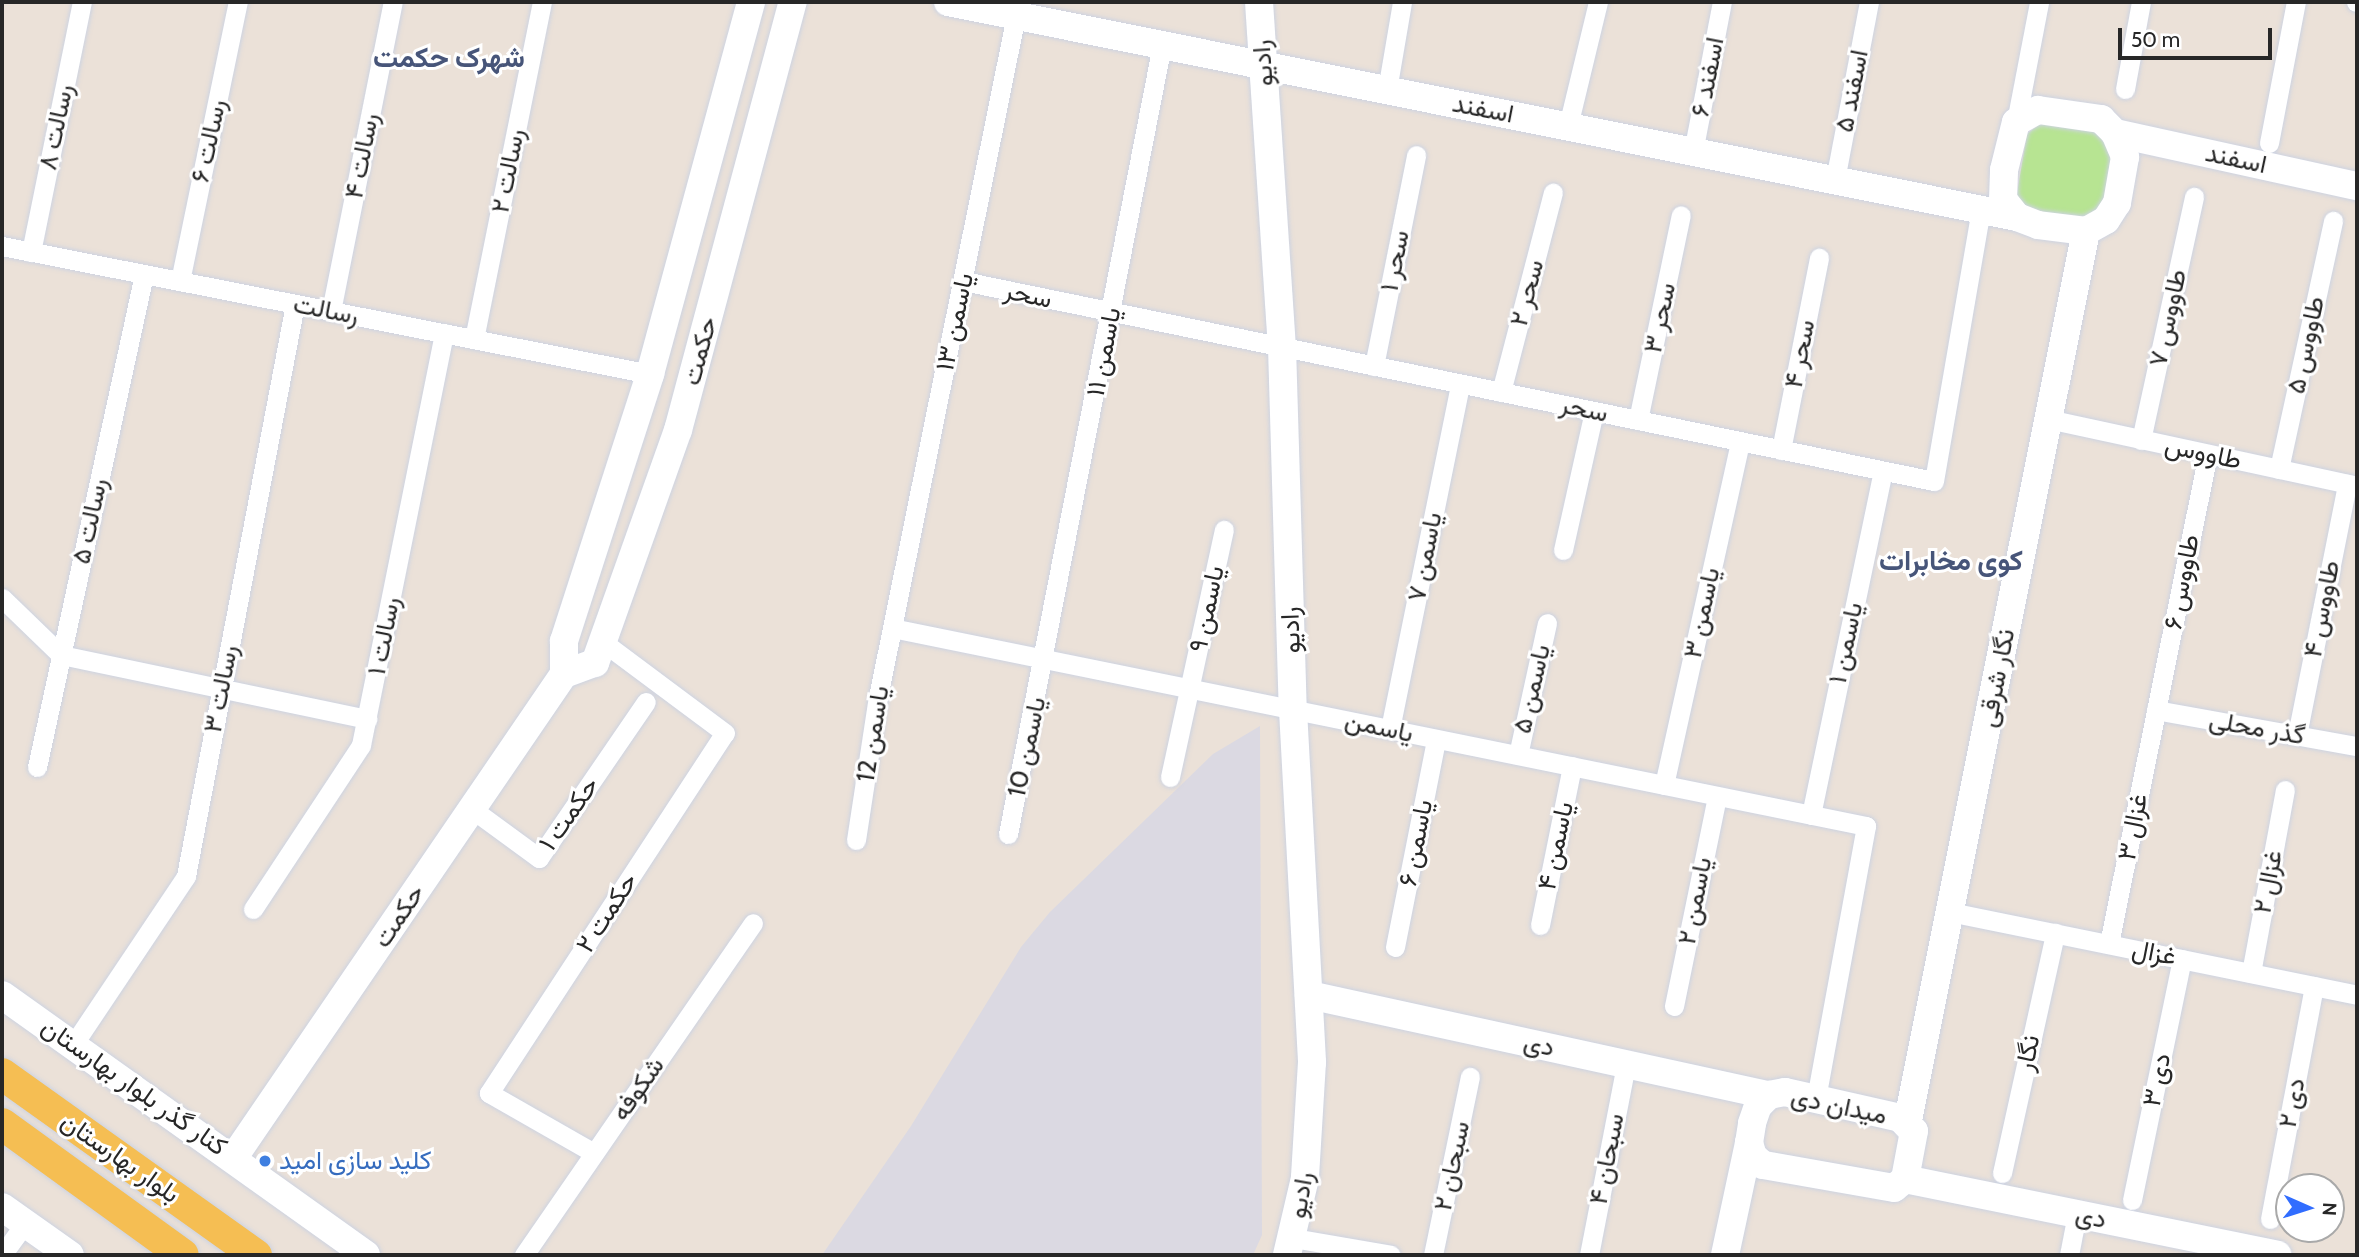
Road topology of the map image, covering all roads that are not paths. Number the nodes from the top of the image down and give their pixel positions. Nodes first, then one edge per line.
1 (82, 2) edge
2 (238, 2) edge
3 (393, 2) edge
4 (542, 2) edge
5 (751, 2) edge
6 (793, 2) edge
7 (948, 2) edge
8 (1259, 2) edge
9 (1402, 2) edge
10 (1598, 2) edge
11 (1722, 2) edge
12 (1869, 2) edge
13 (2039, 2) edge
14 (2141, 2) edge
15 (2296, 2) edge
16 (1016, 15) junction
17 (1162, 45) junction
18 (1264, 65) junction
19 (2124, 89) dead end
20 (1387, 90) junction
21 (2016, 122) junction
22 (1568, 126) junction
23 (2115, 133) junction
24 (2269, 143) dead end
25 (1693, 152) junction
26 (1416, 155) dead end
27 (1835, 180) junction
28 (2357, 186) edge
29 (1553, 193) dead end
30 (2194, 197) dead end
31 (1981, 210) junction
32 (1681, 215) dead end
33 (2017, 217) junction
34 (2333, 220) dead end
35 (2086, 231) junction
36 (2, 246) edge
37 (31, 252) junction
38 (1819, 258) dead end
39 (144, 274) junction
40 (180, 281) junction
41 (963, 281) junction
42 (295, 304) junction
43 (331, 311) junction
44 (1111, 312) junction
45 (444, 333) junction
46 (474, 339) junction
47 (1282, 347) junction
48 (1374, 366) junction
49 (650, 374) junction
50 (1460, 384) junction
51 (1501, 392) junction
52 (1594, 411) junction
53 (2048, 419) junction
54 (1638, 420) junction
55 (2141, 440) junction
56 (1740, 441) junction
57 (1781, 450) junction
58 (2207, 454) junction
59 (2279, 469) junction
60 (1883, 471) junction
61 (2352, 485) edge
62 (1224, 530) dead end
63 (1563, 550) dead end
64 (2, 598) edge
65 (1547, 623) dead end
66 (892, 628) junction
67 (603, 642) junction
68 (61, 654) junction
69 (1045, 659) junction
70 (564, 674) junction
71 (221, 688) junction
72 (1190, 689) junction
73 (646, 702) dead end
74 (1293, 710) junction
75 (2156, 710) junction
76 (367, 719) junction
77 (1390, 729) junction
78 (2297, 735) junction
79 (1436, 739) junction
80 (2357, 746) edge
81 (1518, 755) junction
82 (1572, 766) junction
83 (37, 767) dead end
84 (1170, 778) dead end
85 (1664, 785) junction
86 (2286, 790) dead end
87 (1717, 796) junction
88 (472, 809) junction
89 (1811, 815) junction
90 (1009, 834) dead end
91 (856, 840) dead end
92 (253, 909) dead end
93 (1950, 912) junction
94 (753, 923) dead end
95 (1540, 925) dead end
96 (2054, 933) junction
97 (2109, 944) junction
98 (1395, 947) dead end
99 (2182, 959) junction
100 (2251, 973) junction
101 (2314, 986) junction
102 (2, 995) edge
103 (1309, 995) junction
104 (2357, 995) edge
105 (1674, 1006) dead end
106 (73, 1045) junction
107 (1626, 1064) junction
108 (2, 1074) edge
109 (1471, 1077) dead end
110 (1769, 1095) junction
111 (1816, 1099) junction
112 (2, 1124) edge
113 (1907, 1125) junction
114 (1749, 1143) junction
115 (594, 1153) junction
116 (234, 1157) junction
117 (2002, 1173) dead end
118 (1905, 1179) junction
119 (2132, 1200) dead end
120 (2, 1206) edge
121 (2077, 1214) junction
122 (2270, 1219) dead end
123 (25, 1223) junction
124 (1290, 1247) edge
125 (247, 1249) edge
126 (2, 1255) edge
127 (70, 1255) edge
128 (183, 1255) edge
129 (366, 1255) edge
130 (524, 1255) edge
131 (1391, 1255) edge
132 (1433, 1255) edge
133 (1589, 1255) edge
134 (1725, 1255) edge
135 (2068, 1255) edge
136 (2277, 1255) edge

1 - 37 street, رسالت ۸
2 - 40 street, رسالت ۶
3 - 43 street, رسالت ۴
4 - 46 street, رسالت ۲
5 - 49 street, حکمت
6 - 67 street, حکمت
7 - 16 street, اسفند
8 - 18 street, رادیو
9 - 20 street
10 - 22 street
11 - 25 street, اسفند ۶
12 - 27 street, اسفند ۵
13 - 21 street
14 - 19 street
15 - 24 street
16 - 17 street, اسفند
16 - 41 street, یاسمن ۱۳
17 - 18 street, اسفند
17 - 44 street, یاسمن ۱۱
18 - 20 street, اسفند
18 - 47 street, رادیو
20 - 22 street, اسفند
21 - 23 street
21 - 33 street
22 - 25 street, اسفند
23 - 28 street, اسفند
23 - 35 street
25 - 27 street, اسفند
26 - 48 street, سحر ۱
27 - 31 street, اسفند
29 - 51 street, سحر ۲
30 - 55 street, طاووس ۷
31 - 33 street, اسفند
31 - 60 street, سحر
32 - 54 street, سحر ۳
33 - 35 street
34 - 59 street, طاووس ۵
35 - 53 street, نگار شرقی
36 - 37 street, رسالت
37 - 39 street, رسالت
38 - 57 street, سحر ۴
39 - 40 street, رسالت
39 - 68 street, رسالت ۵
40 - 42 street, رسالت
41 - 44 street, سحر
41 - 66 street, یاسمن ۱۳
42 - 43 street, رسالت
42 - 71 street, رسالت ۳
43 - 45 street, رسالت
44 - 47 street, سحر
44 - 69 street, یاسمن ۱۱
45 - 46 street, رسالت
45 - 76 street, رسالت ۱
46 - 49 street, رسالت
47 - 48 street, سحر
47 - 74 street, رادیو
48 - 50 street, سحر
49 - 70 street, حکمت
50 - 51 street, سحر
50 - 77 street, یاسمن ۷
51 - 52 street, سحر
52 - 54 street, سحر
52 - 63 street
53 - 55 street, طاووس
53 - 93 street, نگار شرقی
54 - 56 street, سحر
55 - 58 street, طاووس
56 - 57 street, سحر
56 - 85 street, یاسمن ۳
57 - 60 street, سحر
58 - 59 street, طاووس
58 - 75 street, طاووس ۶
59 - 61 street, طاووس
60 - 89 street, یاسمن ۱
61 - 78 street, طاووس ۴
62 - 72 street, یاسمن ۹
64 - 68 street
65 - 81 street, یاسمن ۵
66 - 69 street, یاسمن
66 - 91 street, یاسمن 12
67 - 70 street, حکمت
67 - 115 street, حکمت ۲
68 - 71 street
68 - 83 street, رسالت ۵
69 - 72 street, یاسمن
69 - 90 street, یاسمن 10
70 - 88 street, حکمت
71 - 76 street
71 - 106 street, رسالت ۳
72 - 74 street, یاسمن
72 - 84 street, یاسمن ۹
73 - 88 street, حکمت ۱
74 - 77 street, یاسمن
74 - 103 street, رادیو
75 - 78 street, گذر محلی
75 - 97 street, غزال ۳
76 - 92 street, رسالت ۱
77 - 79 street, یاسمن
78 - 80 street, گذر محلی
79 - 81 street, یاسمن
79 - 98 street, یاسمن ۶
81 - 82 street, یاسمن
82 - 85 street, یاسمن
82 - 95 street, یاسمن ۴
85 - 87 street, یاسمن
86 - 100 street, غزال ۲
87 - 89 street, یاسمن
87 - 105 street, یاسمن ۲
88 - 116 street, حکمت
89 - 111 street, یاسمن
93 - 96 street, غزال
93 - 113 street, نگار شرقی
94 - 115 street, شکوفه
96 - 97 street, غزال
96 - 117 street, نگار
97 - 99 street, غزال
99 - 100 street, غزال
99 - 119 street, دی ۳
100 - 101 street, غزال
101 - 104 street, غزال
101 - 122 street, دی ۲
102 - 106 street, کنار گذر بلوار بهارستان
103 - 107 street, دی
103 - 124 street, رادیو
106 - 116 street, کنار گذر بلوار بهارستان
107 - 110 street, دی
107 - 133 street, سبحان ۴
108 - 125 main road, بلوار بهارستان
109 - 132 street, سبحان ۲
110 - 111 street, میدان دی
110 - 114 street, میدان دی
111 - 113 street, میدان دی
112 - 128 main road, بلوار بهارستان
113 - 118 street, میدان دی
114 - 118 street
114 - 134 street, میدان دی
115 - 130 street, شکوفه
116 - 129 street, کنار گذر بلوار بهارستان
118 - 121 street, دی
120 - 123 street
121 - 135 street
121 - 136 street, دی
123 - 126 street
123 - 127 street
124 - 131 street

